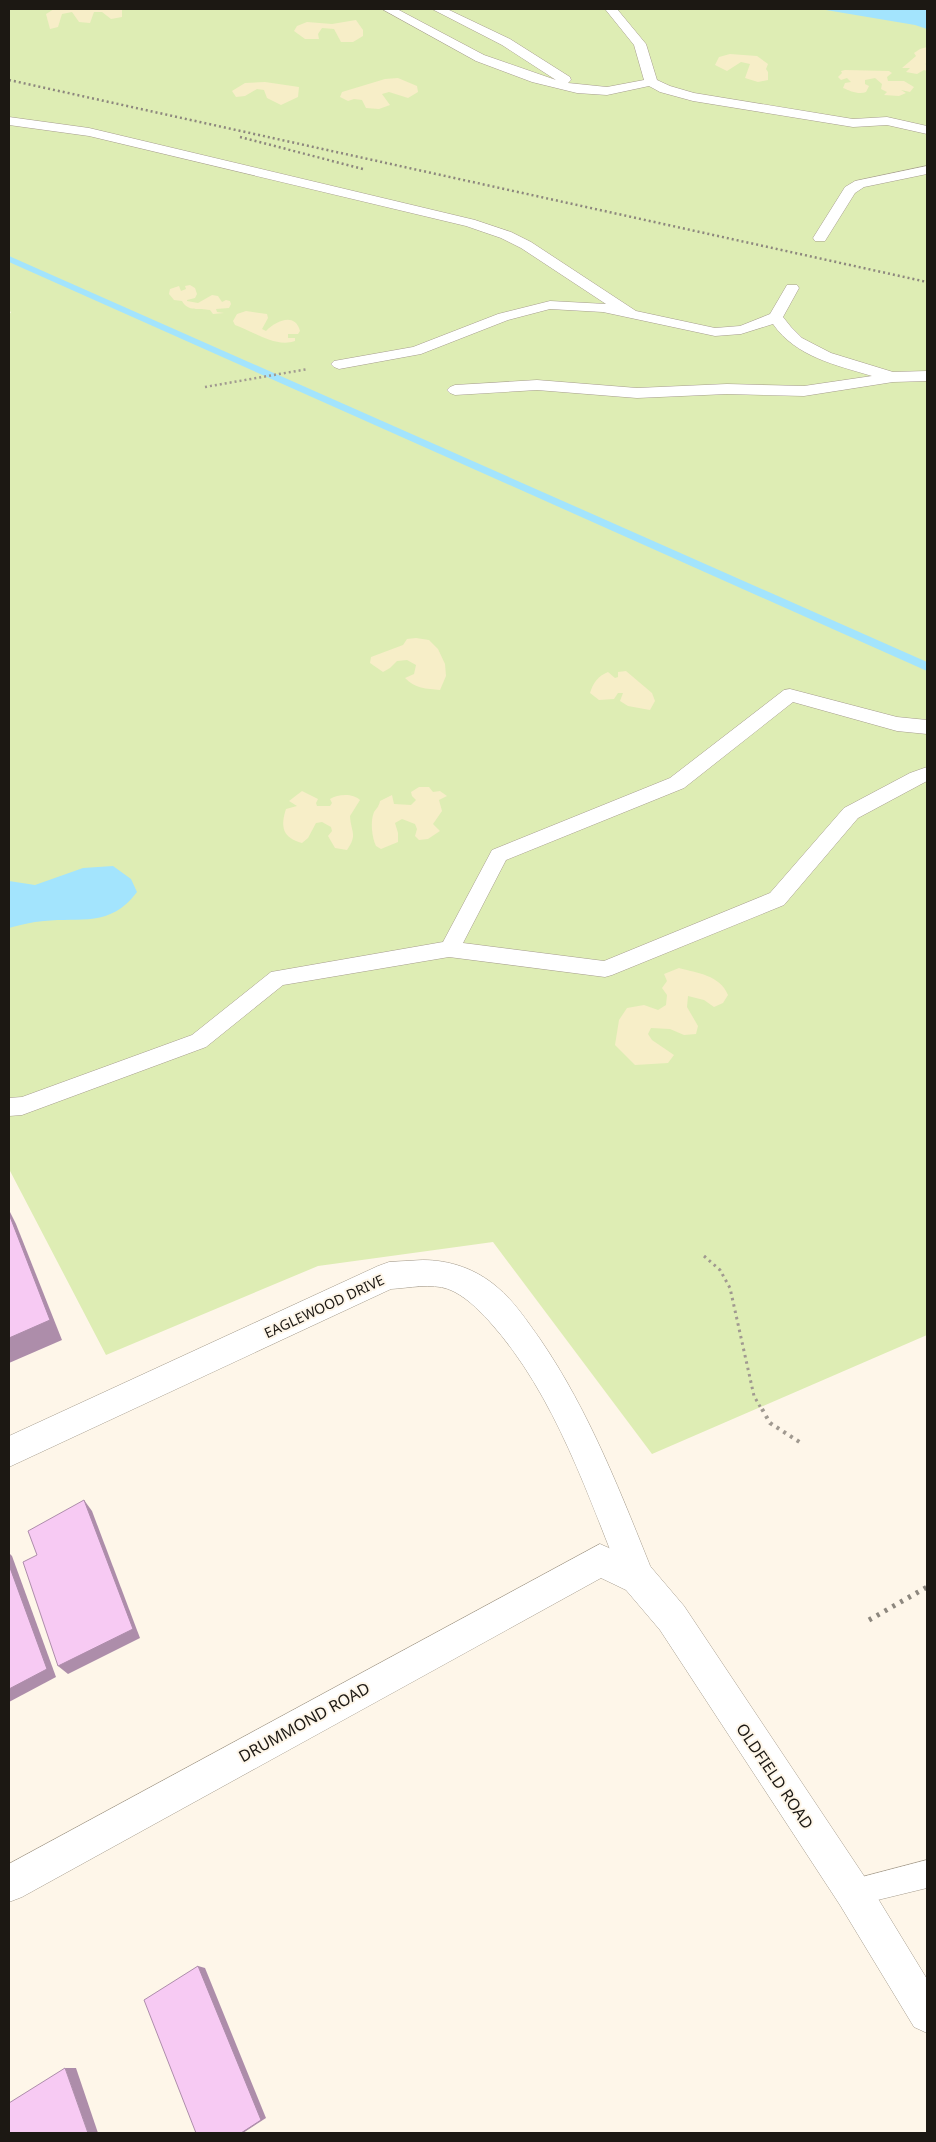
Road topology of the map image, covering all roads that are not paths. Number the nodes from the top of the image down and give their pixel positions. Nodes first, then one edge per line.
1 (388, 9) edge
2 (438, 9) edge
3 (612, 9) edge
4 (651, 82) junction
5 (577, 89) junction
6 (9, 121) edge
7 (927, 130) edge
8 (927, 170) edge
9 (820, 238) dead end
10 (792, 288) dead end
11 (631, 314) junction
12 (776, 317) junction
13 (338, 364) road end
14 (927, 376) edge
15 (893, 377) junction
16 (455, 390) dead end
17 (927, 727) edge
18 (927, 774) edge
19 (449, 949) junction
20 (9, 1107) edge
21 (9, 1452) edge
22 (600, 1560) joint
23 (638, 1578) junction
24 (927, 1874) edge
25 (9, 1884) edge
26 (852, 1892) junction
27 (927, 2014) edge

1 - 5 lane
2 - 5 lane
3 - 4 lane
4 - 5 lane
4 - 7 lane
6 - 11 lane
8 - 9 lane
10 - 12 lane
11 - 12 lane
11 - 13 lane
12 - 15 lane
14 - 15 lane
15 - 16 lane
17 - 19 lane
18 - 19 lane
19 - 20 lane
21 - 23 street, EAGLEWOOD DRIVE
22 - 23 street, OLDFIELD ROAD
22 - 25 street, DRUMMOND ROAD
23 - 26 street, OLDFIELD ROAD
24 - 26 lane
26 - 27 street, OLDFIELD ROAD

